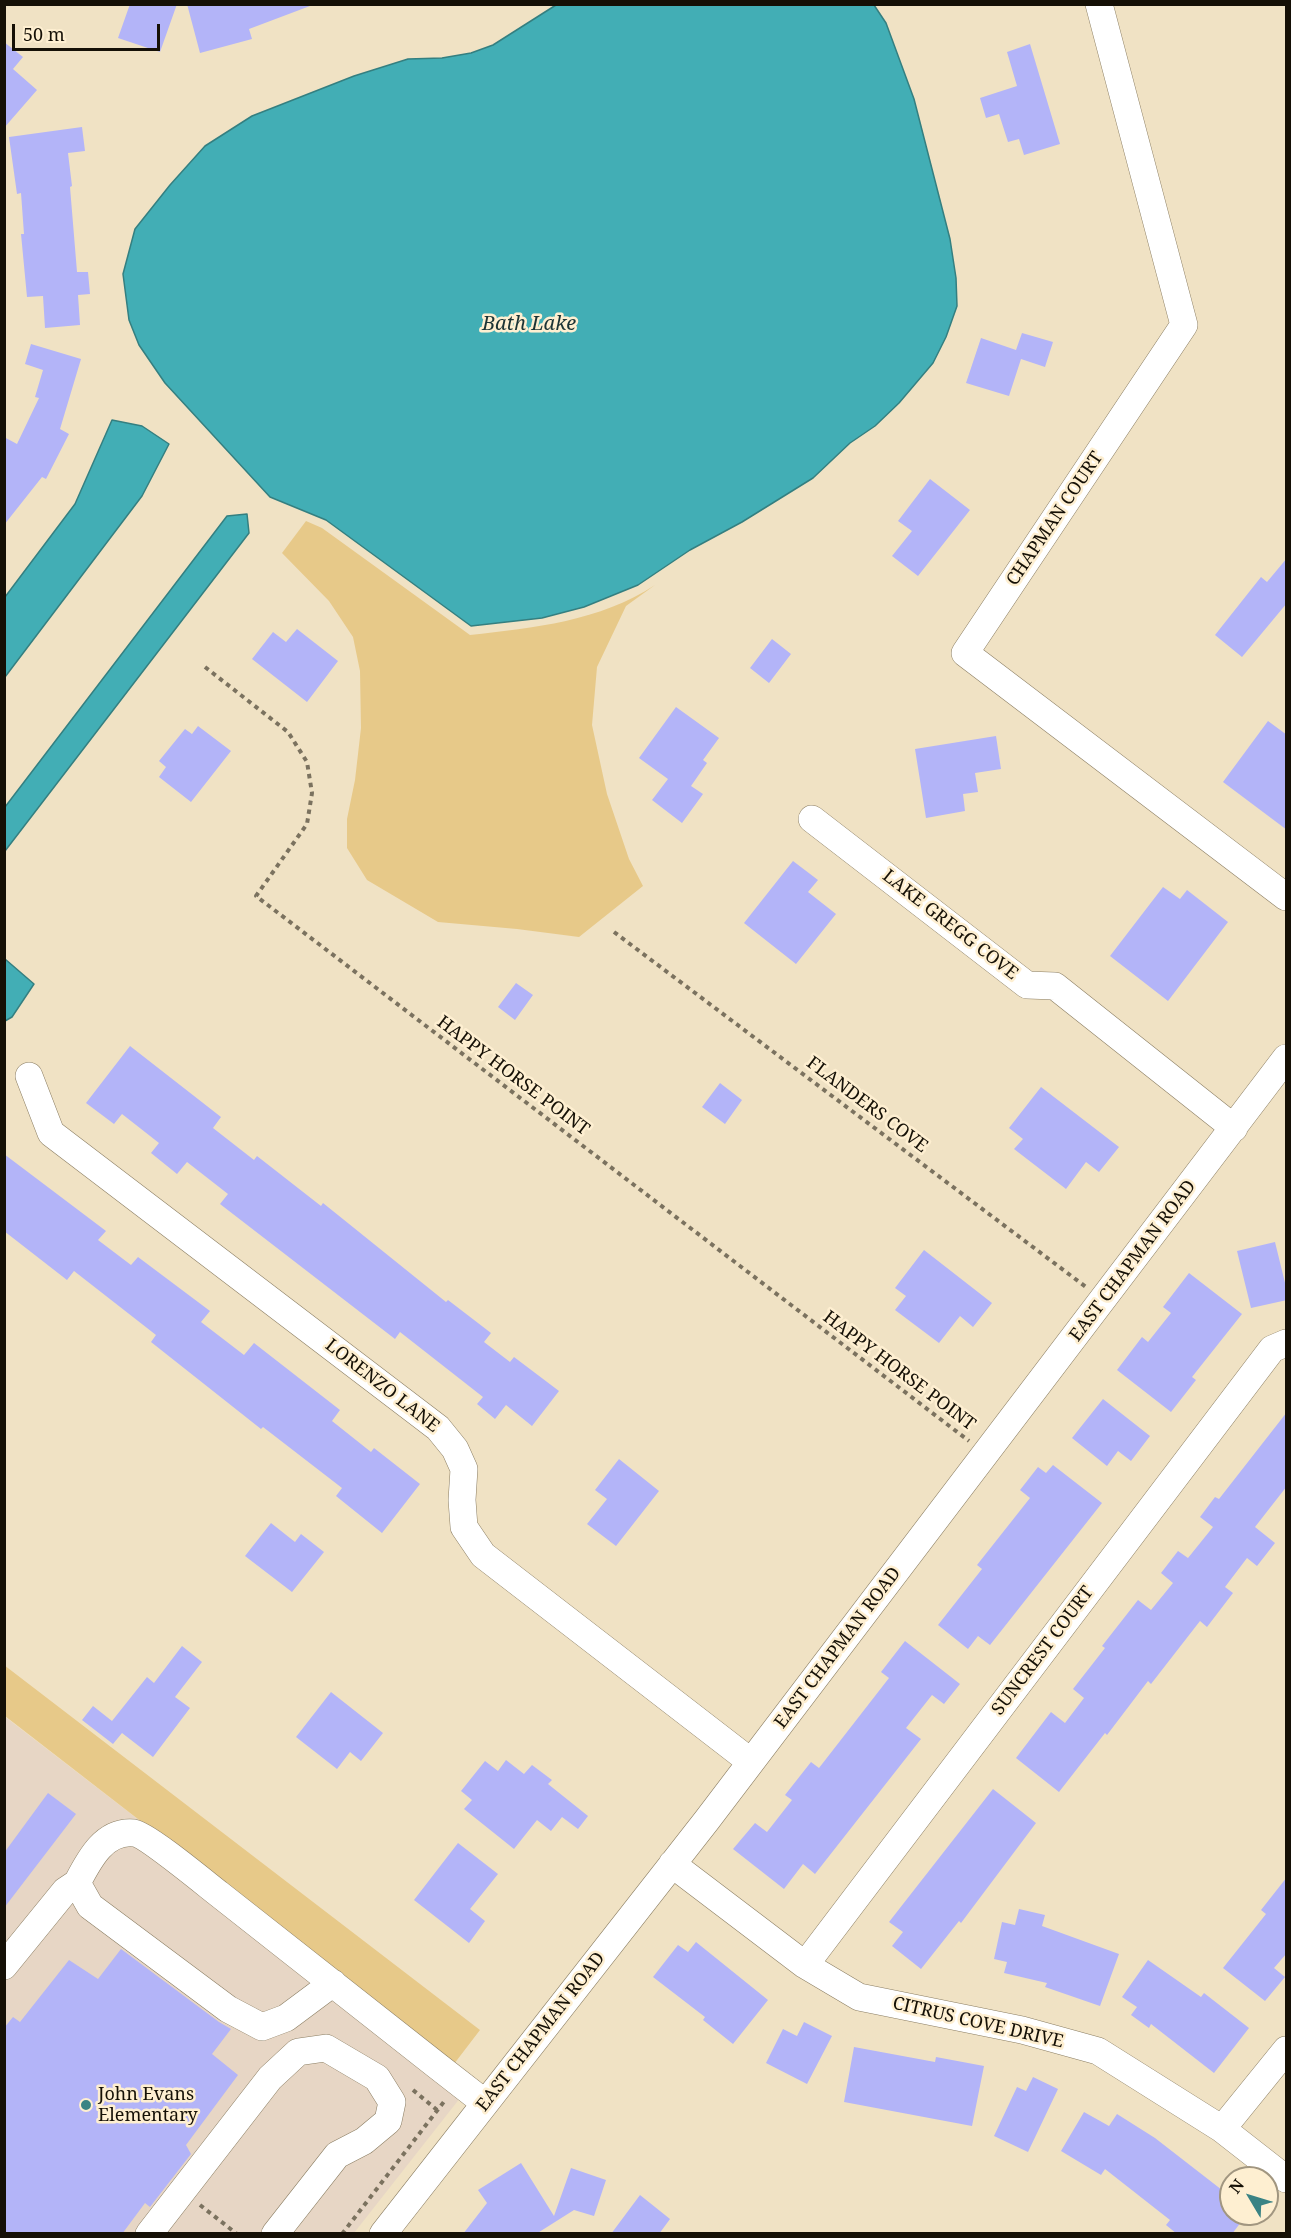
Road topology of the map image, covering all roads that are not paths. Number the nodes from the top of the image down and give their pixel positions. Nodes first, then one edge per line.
1 (1099, 4) edge
2 (812, 819) dead end
3 (1287, 897) edge
4 (1287, 1058) edge
5 (28, 1076) dead end
6 (1240, 1120) junction
7 (1287, 1342) edge
8 (751, 1762) junction
9 (672, 1864) junction
10 (77, 1883) junction
11 (805, 1965) junction
12 (4, 1966) edge
13 (333, 1983) junction
14 (1287, 2050) edge
15 (485, 2103) junction
16 (1222, 2129) junction
17 (1287, 2179) edge
18 (149, 2234) edge
19 (275, 2234) edge
20 (383, 2234) edge

1 - 3 street, CHAPMAN COURT
2 - 6 street, LAKE GREGG COVE
4 - 6 street, EAST CHAPMAN ROAD
5 - 8 street, LORENZO LANE
6 - 8 street, EAST CHAPMAN ROAD
7 - 11 street, SUNCREST COURT
8 - 9 street, EAST CHAPMAN ROAD
9 - 11 street, CITRUS COVE DRIVE
9 - 15 street, EAST CHAPMAN ROAD
10 - 12 street
10 - 13 street
10 - 13 street
11 - 16 street, CITRUS COVE DRIVE
13 - 15 street
14 - 16 street
15 - 20 street, EAST CHAPMAN ROAD
16 - 17 street, CITRUS COVE DRIVE
18 - 19 street

